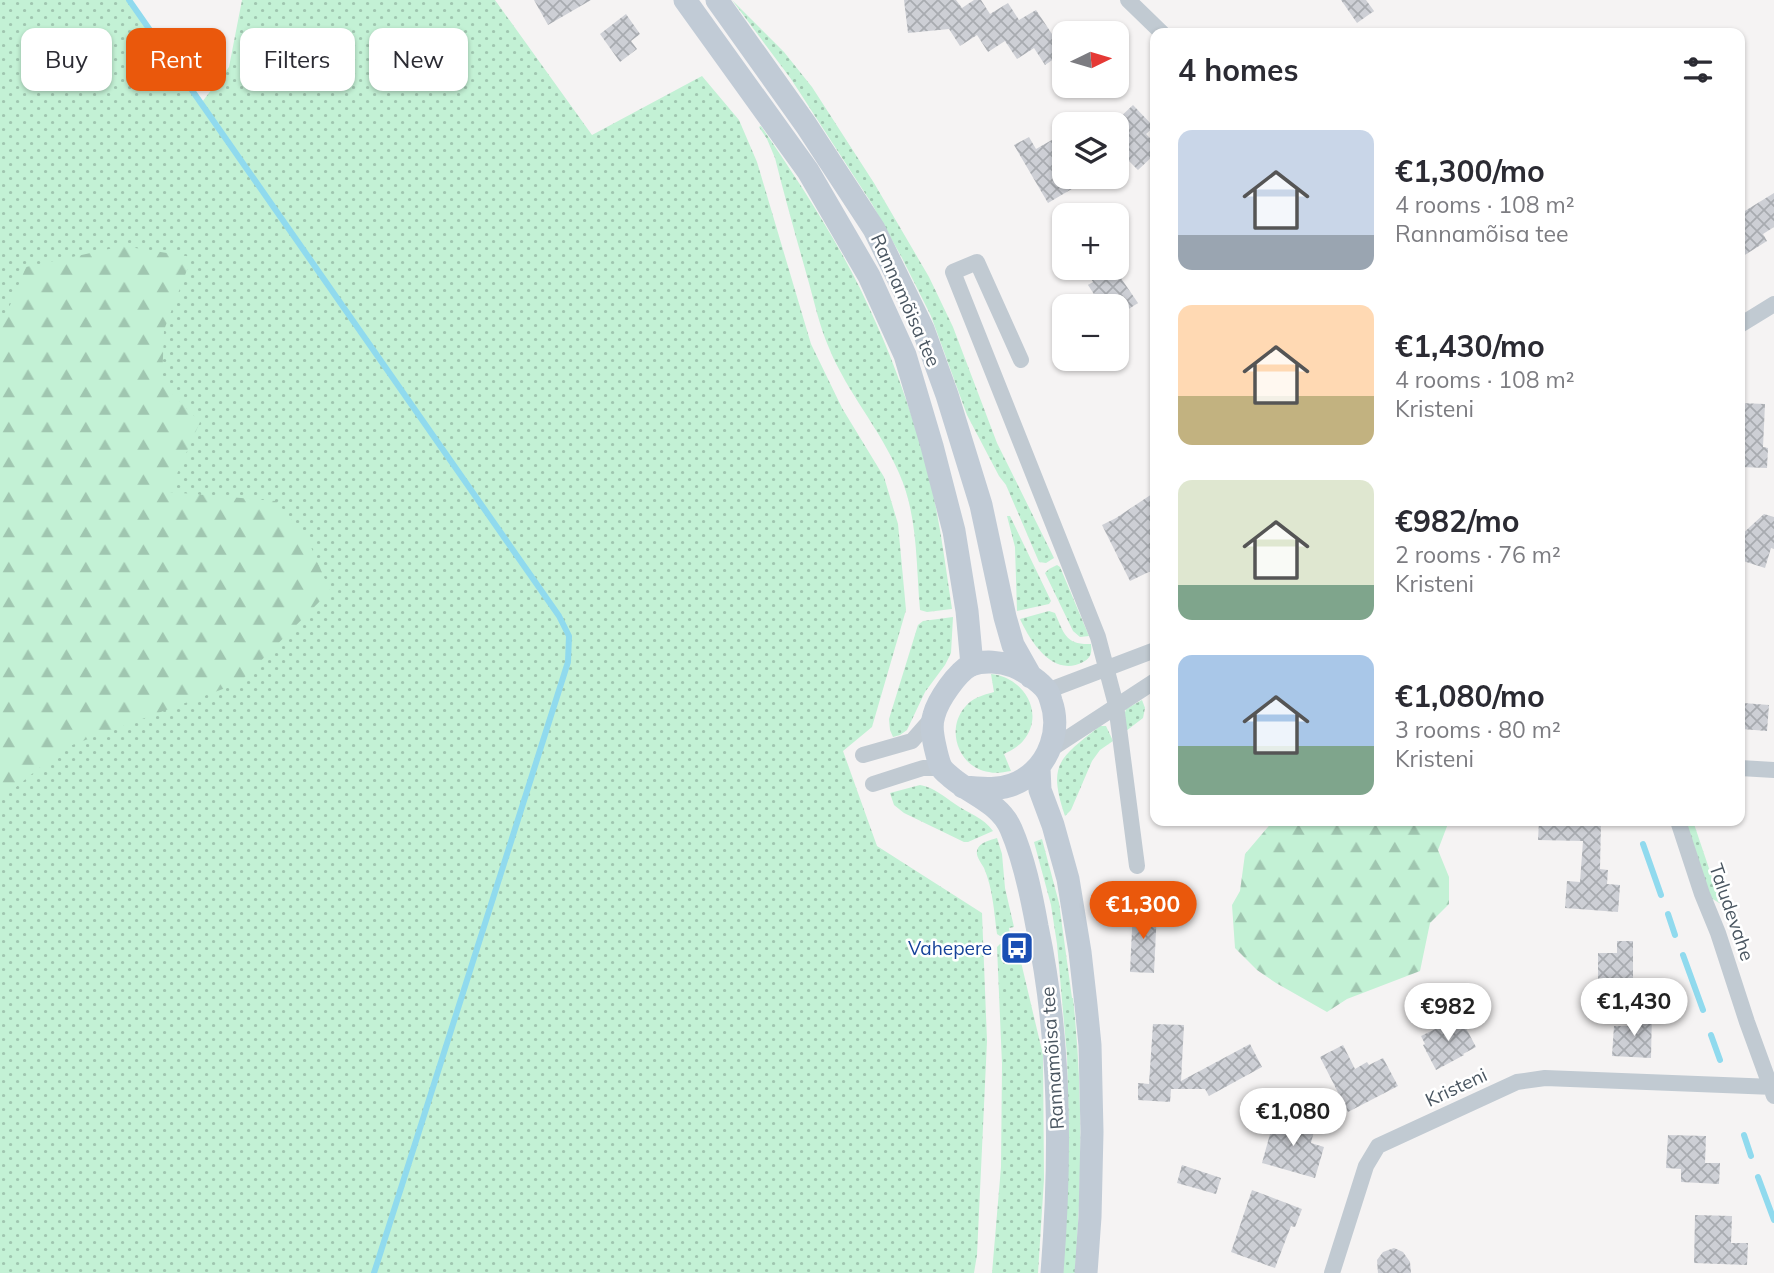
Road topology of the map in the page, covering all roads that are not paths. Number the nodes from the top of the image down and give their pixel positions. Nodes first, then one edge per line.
1 (685, 0) edge
2 (717, 0) edge
3 (1128, 0) edge
4 (1157, 28) edge
5 (1774, 304) edge
6 (1745, 322) edge
7 (1021, 360) dead end
8 (1150, 652) edge
9 (972, 665) junction
10 (1106, 668) junction
11 (1039, 684) junction
12 (1150, 684) edge
13 (1115, 705) junction
14 (934, 716) junction
15 (863, 755) dead end
16 (1045, 758) junction
17 (941, 768) junction
18 (1745, 768) edge
19 (1774, 770) edge
20 (873, 784) dead end
21 (963, 787) junction
22 (1680, 826) edge
23 (1137, 866) dead end
24 (1773, 1090) edge
25 (1052, 1273) edge
26 (1086, 1273) edge
27 (1332, 1273) edge

1 - 9 street, Rannamõisa tee
2 - 11 street, Rannamõisa tee
3 - 4 street
5 - 6 street
7 - 10 street
8 - 10 street
9 - 11 street
9 - 14 street
10 - 11 street
10 - 13 street
11 - 16 street
12 - 13 street
13 - 16 street
13 - 23 street
14 - 15 street
14 - 17 street
16 - 21 street
16 - 26 street, Rannamõisa tee
17 - 20 street
17 - 21 street
18 - 19 street
21 - 25 street, Rannamõisa tee
22 - 24 street, Taludevahe
24 - 27 street, Kristeni

